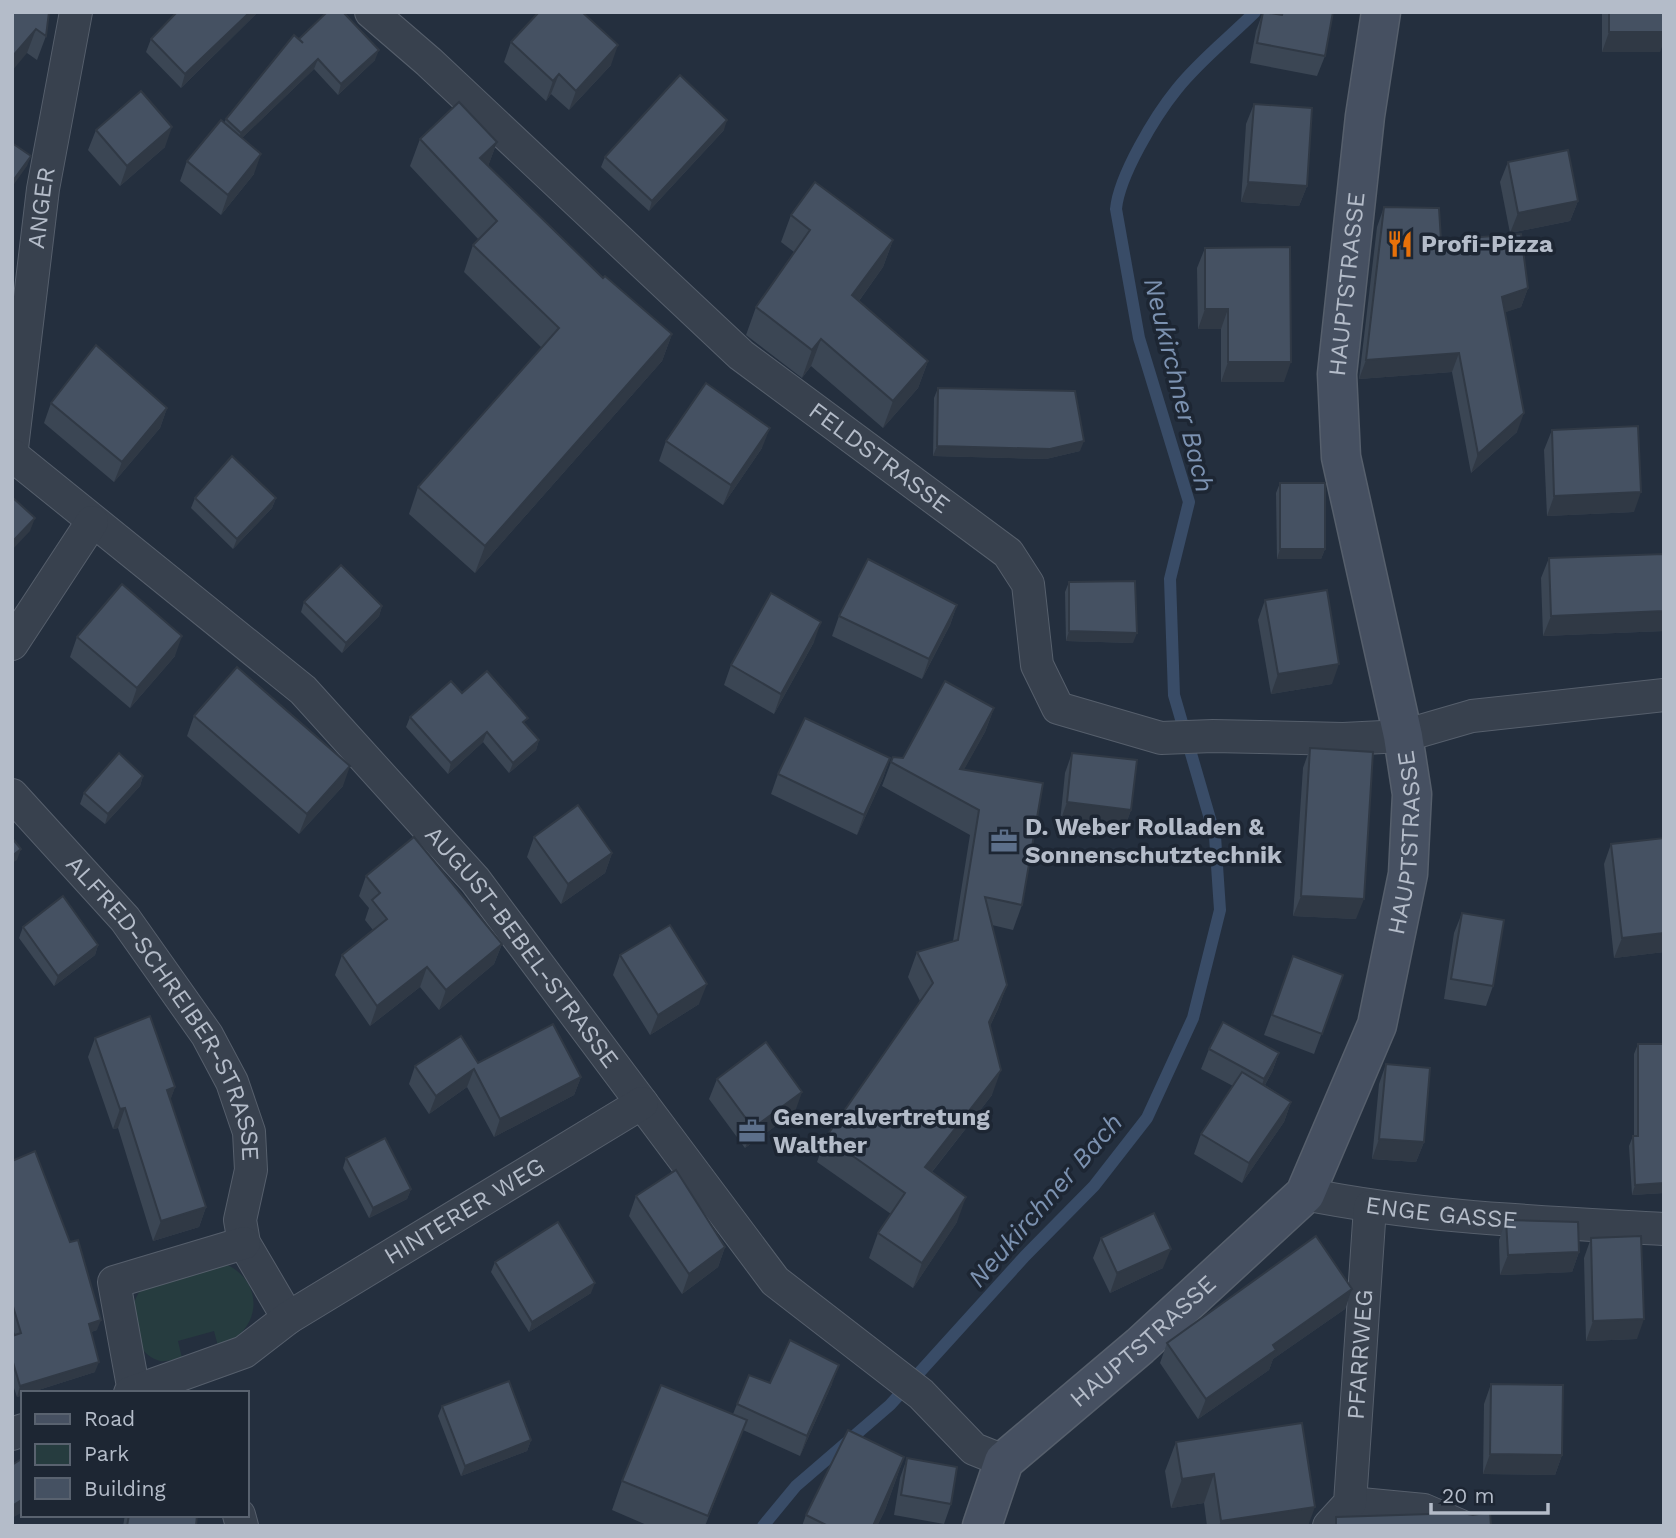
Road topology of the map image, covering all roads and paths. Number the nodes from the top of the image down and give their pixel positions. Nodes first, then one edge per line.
1 (76, 12) edge
2 (371, 12) edge
3 (1381, 12) edge
4 (12, 448) edge
5 (12, 454) edge
6 (92, 522) junction
7 (12, 644) edge
8 (1664, 695) edge
9 (1403, 736) junction
10 (12, 795) edge
11 (642, 1103) junction
12 (1305, 1194) junction
13 (1370, 1207) junction
14 (1664, 1229) edge
15 (244, 1243) junction
16 (288, 1318) junction
17 (192, 1383) edge
18 (132, 1391) edge
19 (139, 1391) edge
20 (1004, 1461) junction
21 (1350, 1503) junction
22 (982, 1526) edge
23 (1329, 1526) edge
24 (1461, 1526) edge

1 - 4 street, ANGER
2 - 9 street, FELDSTRASSE
3 - 9 main road, HAUPTSTRASSE
5 - 6 street, AUGUST-BEBEL-STRASSE
6 - 7 street
6 - 11 street, AUGUST-BEBEL-STRASSE
8 - 9 street, FELDSTRASSE
9 - 12 main road, HAUPTSTRASSE
10 - 15 street, ALFRED-SCHREIBER-STRASSE
11 - 16 street, HINTERER WEG
11 - 20 street, AUGUST-BEBEL-STRASSE
12 - 13 street, ENGE GASSE
12 - 20 main road, HAUPTSTRASSE
13 - 14 street, ENGE GASSE
13 - 21 street, PFARRWEG
15 - 16 street, ALFRED-SCHREIBER-STRASSE
15 - 18 street
16 - 17 street, HINTERER WEG
17 - 19 street, HINTERER WEG
20 - 22 main road
21 - 23 street
21 - 24 street

